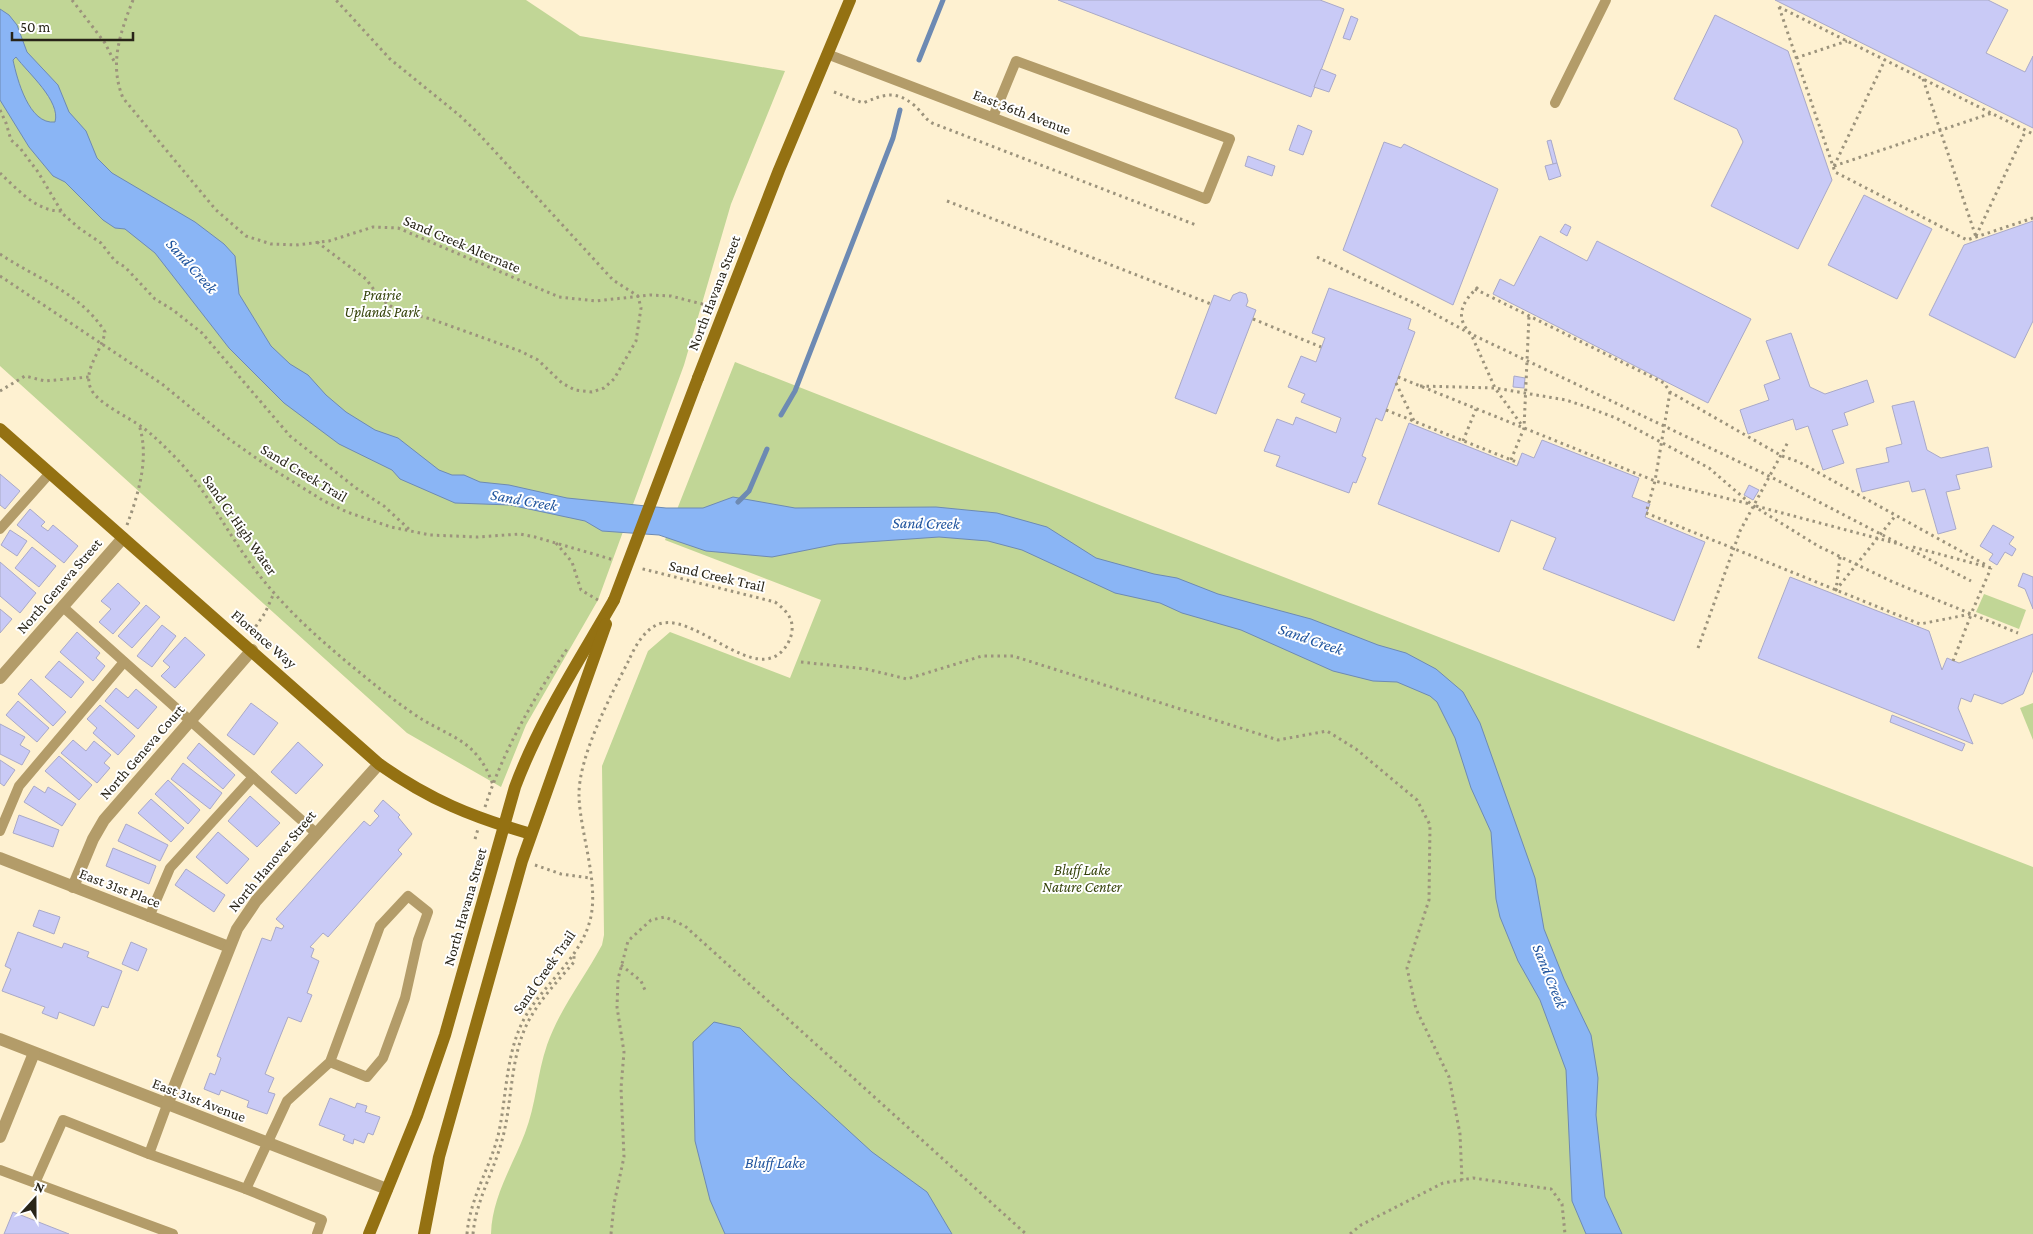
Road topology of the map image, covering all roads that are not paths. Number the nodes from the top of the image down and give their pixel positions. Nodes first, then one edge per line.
1 (850, 0) edge
2 (1606, 0) edge
3 (827, 54) junction
4 (1555, 103) dead end
5 (992, 117) junction
6 (0, 429) edge
7 (50, 473) junction
8 (0, 529) edge
9 (123, 538) junction
10 (614, 600) junction
11 (63, 606) junction
12 (252, 650) junction
13 (124, 662) junction
14 (0, 678) edge
15 (191, 721) junction
16 (380, 764) junction
17 (253, 777) junction
18 (505, 826) junction
19 (0, 832) edge
20 (317, 834) junction
21 (531, 834) junction
22 (0, 858) edge
23 (74, 887) junction
24 (149, 916) junction
25 (229, 947) junction
26 (0, 1039) edge
27 (34, 1053) junction
28 (330, 1062) junction
29 (168, 1105) junction
30 (0, 1138) edge
31 (266, 1143) junction
32 (149, 1154) junction
33 (0, 1170) edge
34 (35, 1183) junction
35 (246, 1189) junction
36 (387, 1189) junction
37 (172, 1234) edge
38 (316, 1234) edge
39 (369, 1234) edge
40 (424, 1234) edge

1 - 3 main road, North Havana Street
2 - 4 lane
3 - 5 lane, East 36th Avenue
3 - 10 main road, North Havana Street, bridge
5 - 5 lane, East 36th Avenue
6 - 7 main road, Florence Way
7 - 8 lane
7 - 9 main road, Florence Way
9 - 11 street, North Geneva Street
9 - 12 main road, Florence Way
10 - 18 main road, North Havana Street
10 - 21 main road, North Havana Street
11 - 13 lane
11 - 14 street, North Geneva Street
12 - 15 street, North Geneva Court
12 - 16 main road, Florence Way
13 - 15 lane
13 - 19 lane
15 - 17 lane
15 - 23 street, North Geneva Court
16 - 18 main road, Florence Way
16 - 20 street, North Hanover Street
17 - 20 lane
17 - 24 lane
18 - 21 main road, Florence Way
18 - 36 main road, North Havana Street
20 - 25 street, North Hanover Street
21 - 40 main road, North Havana Street
22 - 23 street, East 31st Place
23 - 24 street, East 31st Place
24 - 25 street, East 31st Place
25 - 29 street, North Hanover Street
26 - 27 street, East 31st Avenue
27 - 29 street, East 31st Avenue
27 - 30 street
28 - 28 lane
28 - 31 lane
29 - 31 street, East 31st Avenue
29 - 32 lane
31 - 35 lane
31 - 36 street, East 31st Avenue
32 - 34 lane
32 - 35 lane
33 - 34 lane
34 - 37 lane
35 - 38 lane
36 - 39 main road, North Havana Street

